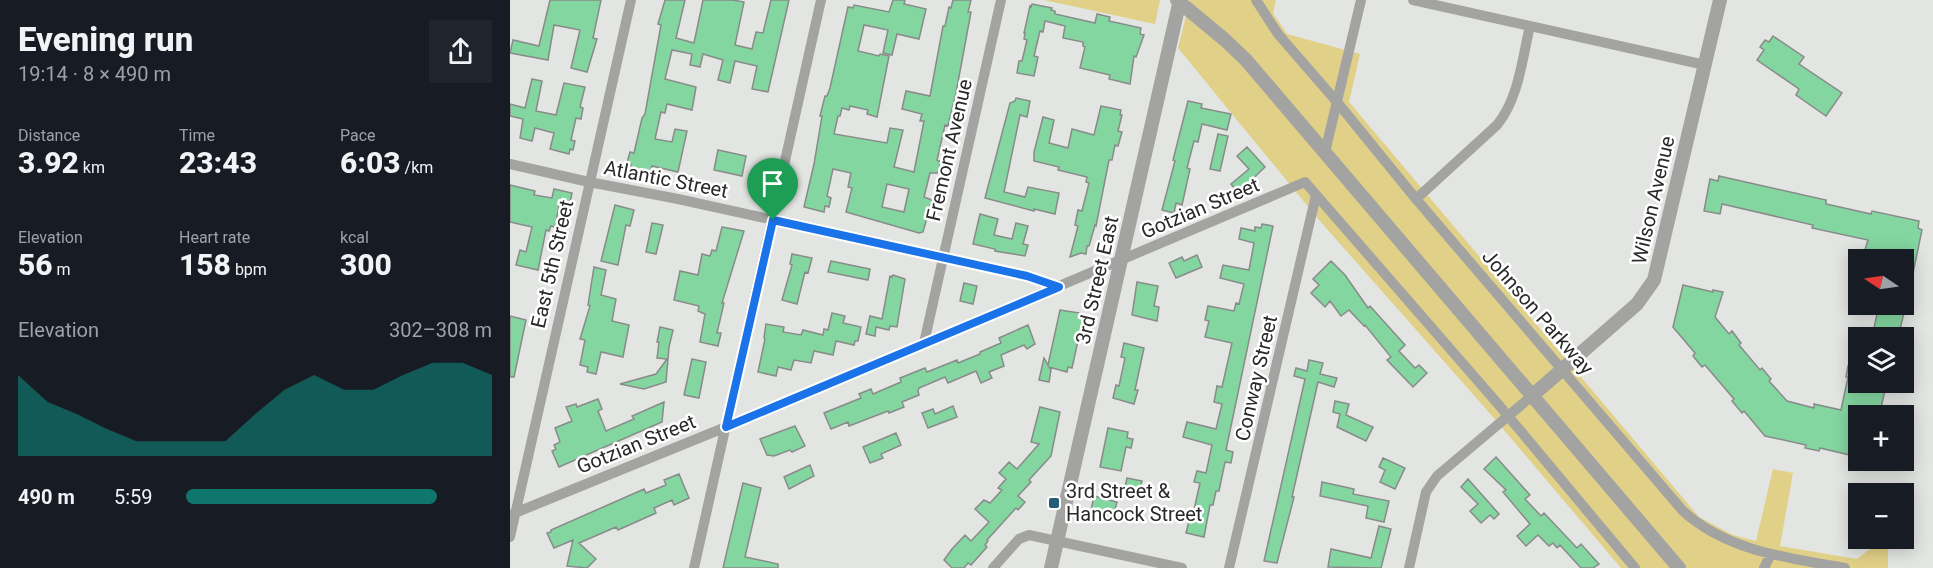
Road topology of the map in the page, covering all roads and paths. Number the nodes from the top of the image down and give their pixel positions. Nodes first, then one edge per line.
1 (631, 0) edge
2 (821, 0) edge
3 (1001, 0) edge
4 (1179, 0) edge
5 (1256, 0) edge
6 (1360, 0) edge
7 (1413, 0) edge
8 (1720, 0) edge
9 (1530, 26) junction
10 (1705, 65) junction
11 (1337, 102) junction
12 (1325, 152) junction
13 (510, 164) edge
14 (589, 182) junction
15 (1316, 195) junction
16 (1416, 199) junction
17 (773, 220) junction
18 (944, 257) junction
19 (1121, 260) junction
20 (1059, 287) junction
21 (924, 343) junction
22 (1562, 370) junction
23 (1533, 395) junction
24 (1508, 417) junction
25 (726, 427) junction
26 (513, 514) edge
27 (510, 537) edge
28 (1057, 541) junction
29 (1772, 554) junction
30 (693, 568) edge
31 (993, 568) edge
32 (1051, 568) edge
33 (1182, 568) edge
34 (1229, 568) edge
35 (1409, 568) edge
36 (1635, 568) edge
37 (1679, 568) edge
38 (1764, 568) edge
39 (1845, 568) edge

1 - 14 street, East 5th Street
2 - 17 street
3 - 18 street, Fremont Avenue
4 - 12 street
4 - 19 street, 3rd Street East
5 - 11 street, Johnson Parkway
6 - 11 street
7 - 9 street
8 - 10 street, Wilson Avenue
9 - 10 street
9 - 16 street
10 - 22 street, Wilson Avenue
11 - 12 street
11 - 16 street, Johnson Parkway
12 - 23 street
13 - 14 street, Atlantic Street
14 - 17 street, Atlantic Street
14 - 26 street, East 5th Street
15 - 19 street, Gotzian Street
15 - 24 street
15 - 34 street, Conway Street
16 - 22 street, Johnson Parkway
17 - 18 street, Atlantic Street
17 - 25 street
18 - 20 street, Atlantic Street
18 - 21 street, Fremont Avenue
19 - 20 street, Gotzian Street
19 - 28 street, 3rd Street East
20 - 21 street, Gotzian Street
21 - 25 street, Gotzian Street
22 - 23 street, Wilson Avenue
22 - 29 street, Johnson Parkway
23 - 24 street
23 - 37 street
24 - 35 street
24 - 36 street
25 - 26 street, Gotzian Street
25 - 30 street
26 - 27 street, East 5th Street
28 - 31 street
28 - 32 street, 3rd Street East
28 - 33 street
29 - 38 street
29 - 39 street, Johnson Parkway

